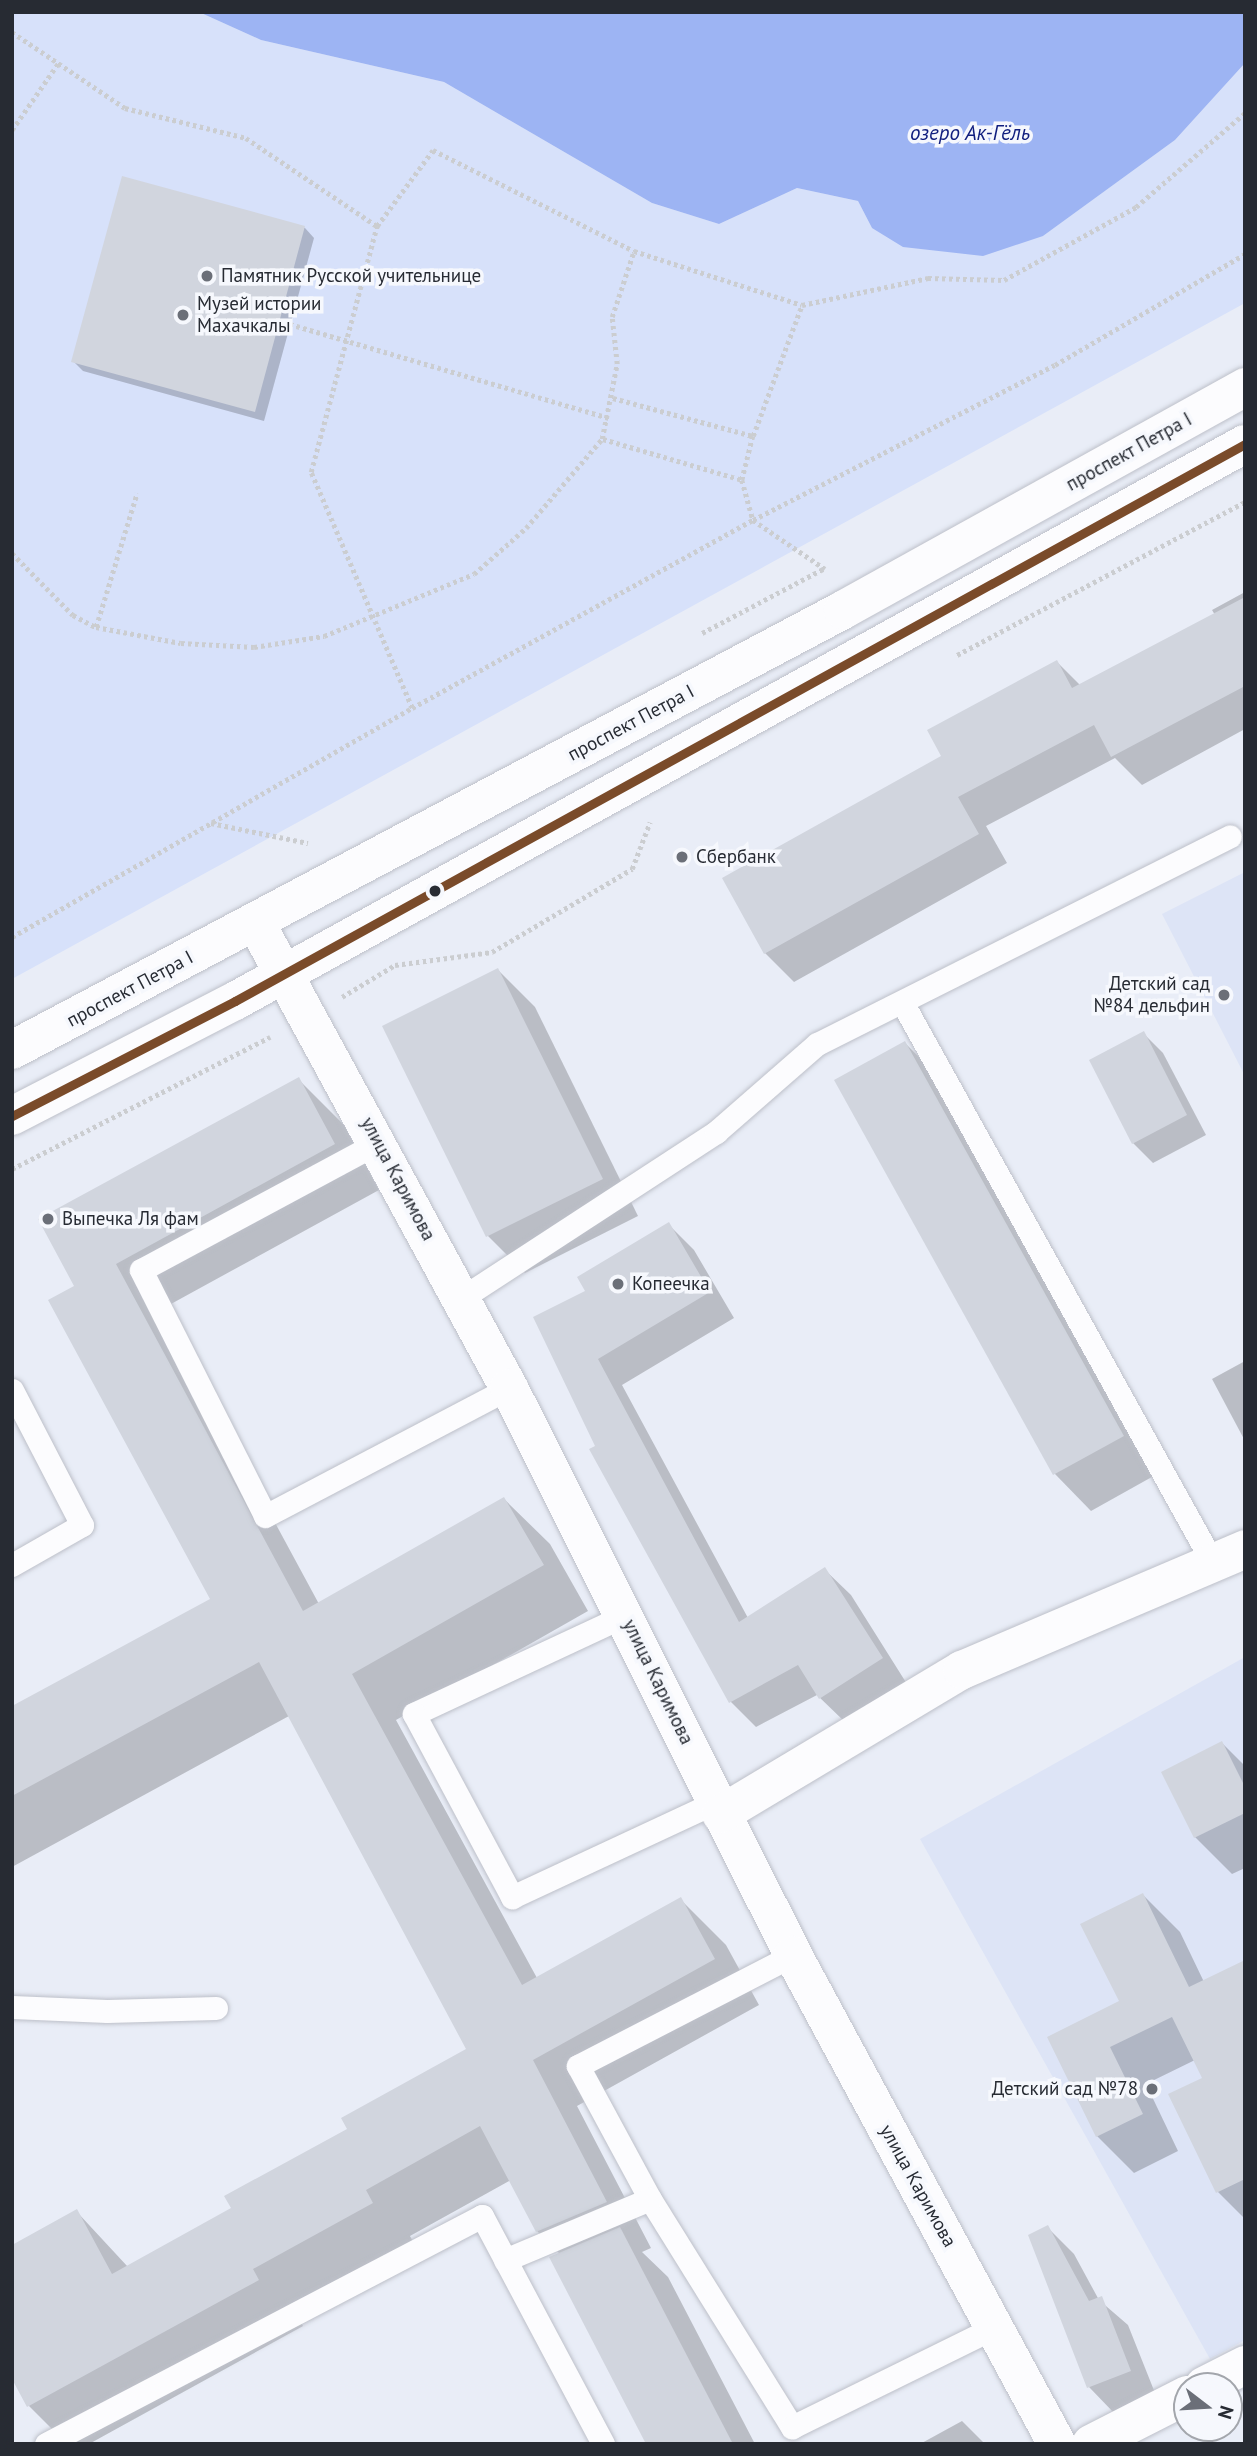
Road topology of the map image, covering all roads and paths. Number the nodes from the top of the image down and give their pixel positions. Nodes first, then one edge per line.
1 (12, 32) edge
2 (59, 62) junction
3 (1245, 113) edge
4 (12, 130) edge
5 (377, 226) junction
6 (634, 251) junction
7 (1245, 254) edge
8 (802, 305) junction
9 (283, 322) dead end
10 (347, 341) junction
11 (1245, 387) edge
12 (613, 398) junction
13 (609, 418) junction
14 (753, 436) junction
15 (602, 439) junction
16 (1245, 444) edge
17 (742, 480) junction
18 (137, 493) dead end
19 (1245, 502) edge
20 (754, 520) junction
21 (12, 553) edge
22 (825, 568) junction
23 (842, 610) junction
24 (369, 616) junction
25 (96, 627) junction
26 (692, 639) dead end
27 (950, 658) dead end
28 (412, 708) junction
29 (652, 816) dead end
30 (211, 823) junction
31 (1230, 836) dead end
32 (317, 838) dead end
33 (256, 923) junction
34 (12, 937) edge
35 (286, 974) junction
36 (902, 1002) junction
37 (311, 1017) junction
38 (12, 1050) edge
39 (12, 1116) edge
40 (379, 1142) junction
41 (12, 1168) edge
42 (460, 1299) junction
43 (509, 1388) junction
44 (12, 1390) edge
45 (1229, 1556) edge
46 (12, 1565) edge
47 (626, 1615) junction
48 (718, 1808) junction
49 (793, 1955) junction
50 (12, 2007) edge
51 (216, 2008) dead end
52 (650, 2199) junction
53 (505, 2260) junction
54 (995, 2327) junction
55 (1173, 2402) edge
56 (46, 2444) edge
57 (603, 2444) edge
58 (1057, 2444) edge
59 (1091, 2444) edge

1 - 2 path
2 - 4 path
2 - 5 path
3 - 8 path
5 - 6 path
5 - 10 path
6 - 8 path
6 - 12 path
7 - 20 path
8 - 14 path
9 - 10 path
10 - 13 path
10 - 24 path
11 - 23 main road, проспект Петра I
12 - 13 path
12 - 14 path
13 - 15 path
14 - 17 path
15 - 17 path
15 - 24 path
16 - 35 main road
17 - 20 path
18 - 25 path
19 - 27 path
20 - 22 path
20 - 28 path
21 - 25 path
22 - 23 path
22 - 26 path
23 - 33 main road, проспект Петра I
24 - 25 path
24 - 28 path
28 - 30 path
29 - 37 path
30 - 32 path
30 - 34 path
31 - 36 lane
33 - 35 main road, улица Каримова
33 - 38 main road, проспект Петра I
35 - 37 main road, улица Каримова
35 - 39 main road
36 - 42 lane
36 - 45 lane
37 - 40 main road, улица Каримова
37 - 41 path
40 - 42 main road, улица Каримова
40 - 43 lane
42 - 43 main road, улица Каримова
43 - 47 main road, улица Каримова
44 - 46 lane
45 - 48 main road
47 - 48 main road, улица Каримова
47 - 48 lane
48 - 49 main road, улица Каримова
49 - 52 lane
49 - 54 main road, улица Каримова
50 - 51 lane
52 - 53 lane
52 - 54 lane
53 - 56 lane
53 - 57 lane
54 - 58 main road, улица Каримова
55 - 59 main road

